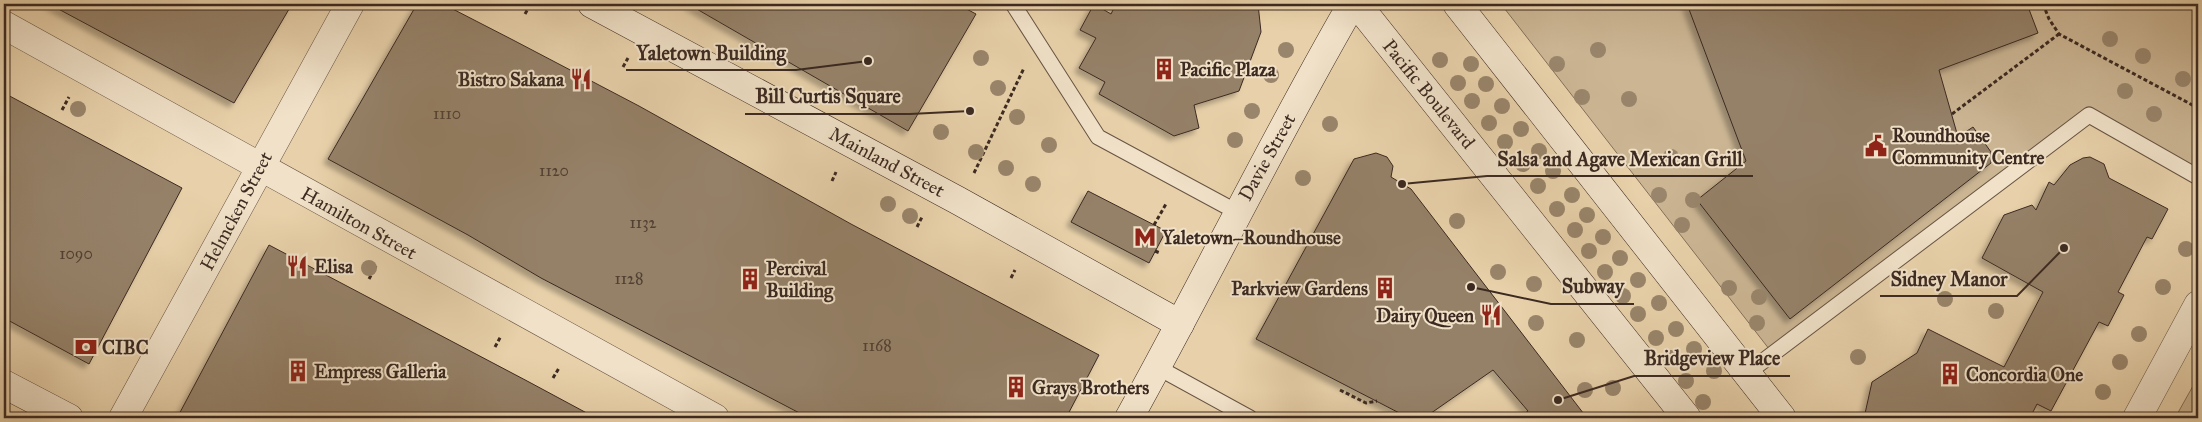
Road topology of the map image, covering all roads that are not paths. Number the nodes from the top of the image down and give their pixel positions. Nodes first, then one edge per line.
1 (350, 4) edge
2 (592, 4) edge
3 (1013, 4) edge
4 (1352, 4) edge
5 (1357, 4) edge
6 (1457, 4) edge
7 (4, 25) edge
8 (260, 168) junction
9 (2198, 177) edge
10 (1237, 212) junction
11 (2198, 305) edge
12 (1180, 324) junction
13 (1157, 367) junction
14 (1746, 374) junction
15 (4, 384) edge
16 (70, 418) edge
17 (122, 418) edge
18 (715, 418) edge
19 (1129, 418) edge
20 (1250, 418) edge
21 (1687, 418) edge
22 (1782, 418) edge
23 (2137, 418) edge

1 - 8 street, Helmcken Street
2 - 12 street, Mainland Street
3 - 10 lane
4 - 10 street, Davie Street
5 - 21 street, Pacific Boulevard
6 - 14 street
7 - 8 street, Hamilton Street
8 - 17 street, Helmcken Street
8 - 18 street, Hamilton Street
9 - 14 lane
10 - 12 street, Davie Street
11 - 23 street
12 - 13 street, Davie Street
13 - 19 street, Davie Street
13 - 20 lane
14 - 22 street
15 - 16 street

